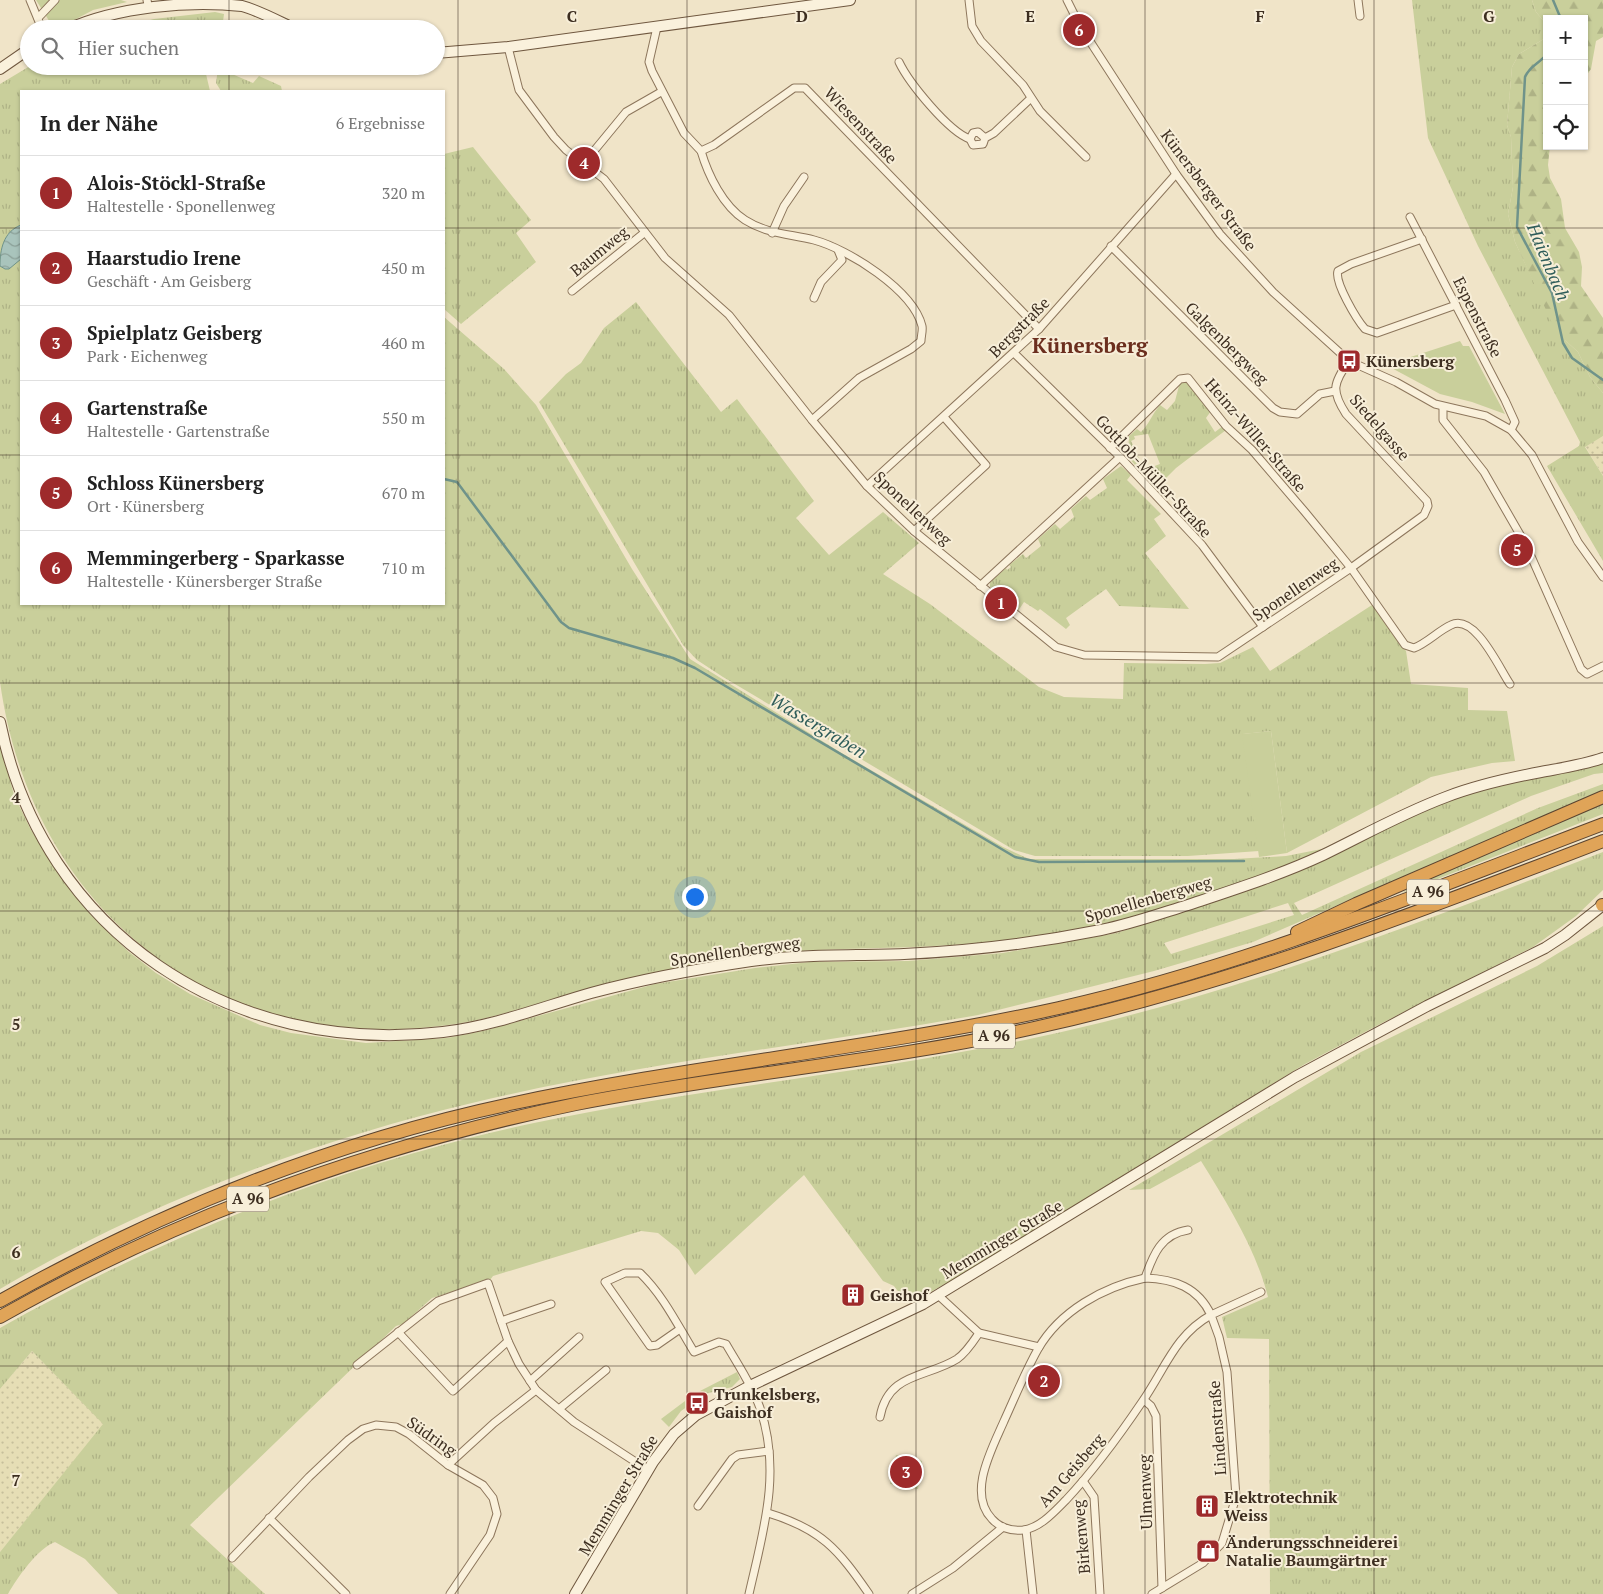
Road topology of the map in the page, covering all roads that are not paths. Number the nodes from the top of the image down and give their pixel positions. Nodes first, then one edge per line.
1 (30, 0) edge
2 (55, 0) edge
3 (850, 0) edge
4 (969, 0) edge
5 (1067, 0) edge
6 (1358, 0) edge
7 (148, 3) edge
8 (790, 3) edge
9 (247, 4) edge
10 (1360, 16) dead end
11 (38, 18) joint
12 (90, 20) edge
13 (278, 20) edge
14 (657, 27) junction
15 (508, 47) junction
16 (445, 52) edge
17 (20, 55) edge
18 (898, 62) dead end
19 (0, 69) edge
20 (661, 92) junction
21 (1030, 98) junction
22 (701, 151) junction
23 (1086, 157) dead end
24 (584, 163) junction
25 (1176, 174) junction
26 (804, 177) dead end
27 (1410, 217) dead end
28 (644, 233) junction
29 (772, 233) junction
30 (1422, 238) junction
31 (1111, 246) junction
32 (838, 250) junction
33 (572, 291) dead end
34 (814, 298) dead end
35 (1456, 306) junction
36 (1039, 329) junction
37 (1014, 353) junction
38 (1349, 361) junction
39 (1335, 391) junction
40 (1443, 407) junction
41 (944, 417) junction
42 (812, 420) junction
43 (1511, 430) junction
44 (1110, 448) junction
45 (1120, 458) junction
46 (867, 486) junction
47 (1428, 506) joint
48 (914, 532) junction
49 (1351, 568) junction
50 (1603, 577) edge
51 (980, 586) junction
52 (1263, 628) junction
53 (1603, 666) edge
54 (1510, 684) dead end
55 (0, 722) edge
56 (1603, 758) edge
57 (1603, 797) edge
58 (1603, 824) edge
59 (1603, 841) edge
60 (1603, 905) edge
61 (1252, 955) junction
62 (1188, 1230) dead end
63 (1145, 1278) junction
64 (1261, 1292) dead end
65 (938, 1296) junction
66 (0, 1301) edge
67 (551, 1304) dead end
68 (1211, 1315) junction
69 (0, 1317) edge
70 (501, 1321) junction
71 (680, 1329) junction
72 (398, 1332) junction
73 (979, 1333) junction
74 (579, 1337) dead end
75 (508, 1341) junction
76 (1039, 1347) junction
77 (357, 1365) dead end
78 (606, 1370) dead end
79 (530, 1381) junction
80 (750, 1386) junction
81 (536, 1390) junction
82 (1144, 1400) junction
83 (559, 1409) junction
84 (880, 1417) dead end
85 (769, 1451) junction
86 (448, 1465) junction
87 (648, 1470) junction
88 (1083, 1481) junction
89 (698, 1506) dead end
90 (768, 1513) junction
91 (269, 1518) junction
92 (1003, 1527) junction
93 (1026, 1530) junction
94 (232, 1558) dead end
95 (1162, 1588) junction
96 (346, 1594) edge
97 (450, 1594) edge
98 (575, 1594) edge
99 (749, 1594) edge
100 (869, 1594) edge
101 (912, 1594) edge
102 (1033, 1594) edge
103 (1100, 1594) edge
104 (1152, 1594) edge

1 - 11 street
2 - 11 street
3 - 8 street
4 - 21 street
5 - 25 street, Künersberger Straße
6 - 10 street
7 - 9 street
7 - 12 street
8 - 14 street
9 - 13 street
14 - 15 street
14 - 20 street
15 - 16 street
15 - 24 street, Sponellenweg
17 - 19 street
18 - 21 street
20 - 22 street
20 - 24 street
21 - 23 street
22 - 29 street
22 - 36 street, Wiesenstraße
24 - 28 street, Sponellenweg
25 - 31 street, Bergstraße
25 - 38 street, Künersberger Straße
26 - 29 street
27 - 30 street, Espenstraße
28 - 33 street, Baumweg
28 - 42 street, Sponellenweg
29 - 32 street
30 - 35 street, Espenstraße
30 - 35 street
31 - 36 street, Bergstraße
31 - 39 street, Galgenbergweg
32 - 34 street
32 - 42 street
35 - 43 street, Espenstraße
36 - 37 street, Bergstraße
37 - 41 street, Bergstraße
37 - 44 street, Gottlob-Müller-Straße
38 - 39 street, Siedelgasse
38 - 40 street, Künersberger Straße
39 - 47 street, Siedelgasse
40 - 43 street, Künersberger Straße
40 - 53 street
41 - 46 street, Bergstraße
41 - 48 street
42 - 46 street, Sponellenweg
43 - 50 street, Künersberger Straße
44 - 45 street, Gottlob-Müller-Straße
44 - 49 street, Heinz-Willer-Straße
45 - 51 street
45 - 52 street, Gottlob-Müller-Straße
46 - 48 street, Sponellenweg
47 - 49 street, Sponellenweg
48 - 51 street, Sponellenweg
49 - 52 street, Sponellenweg
49 - 54 street
51 - 52 street, Sponellenweg
55 - 56 street, Sponellenbergweg
57 - 61 highway, A 96
58 - 61 highway, A 96
59 - 69 highway, A 96
60 - 65 street, Memminger Straße
61 - 66 highway, A 96
62 - 63 street
63 - 68 street
63 - 76 street
64 - 68 street, Am Geisberg
65 - 73 street
65 - 80 street, Memminger Straße
67 - 70 street
68 - 82 street, Am Geisberg
68 - 95 street, Lindenstraße
70 - 72 street
70 - 75 street
71 - 71 street
71 - 80 street
72 - 75 street
72 - 77 street
73 - 76 street
73 - 84 street
74 - 79 street
75 - 79 street
76 - 92 street
78 - 83 street
79 - 81 street
80 - 85 street
80 - 87 street, Memminger Straße
81 - 83 street
81 - 86 street
82 - 88 street, Am Geisberg
82 - 95 street, Ulmenweg
83 - 87 street
85 - 89 street
85 - 90 street
86 - 91 street, Südring
86 - 97 street, Südring
87 - 98 street, Memminger Straße
88 - 93 street, Am Geisberg
88 - 103 street, Birkenweg
90 - 99 street
90 - 100 street
91 - 94 street, Südring
91 - 96 street
92 - 93 street
92 - 101 street
93 - 102 street
95 - 104 street, Lindenstraße

